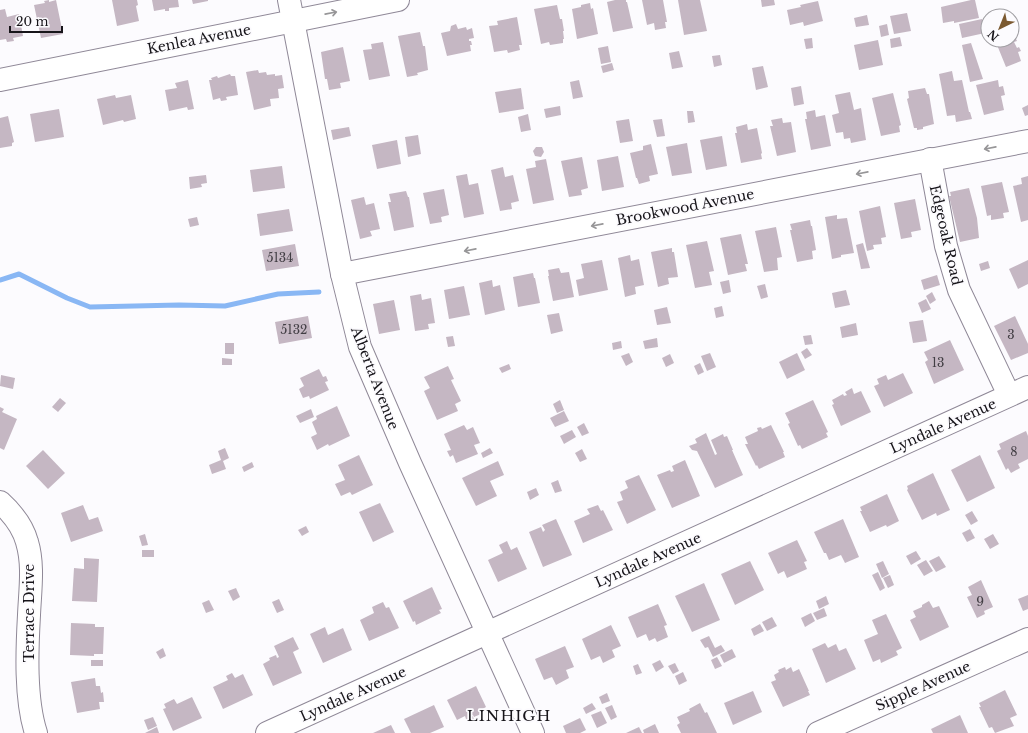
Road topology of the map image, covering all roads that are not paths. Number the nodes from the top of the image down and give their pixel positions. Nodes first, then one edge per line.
1 (398, 0) edge
2 (291, 10) edge
3 (0, 80) edge
4 (1028, 141) edge
5 (930, 159) junction
6 (342, 274) junction
7 (1018, 391) edge
8 (0, 502) edge
9 (487, 633) junction
10 (1028, 639) edge
11 (36, 733) edge
12 (267, 733) edge
13 (533, 733) edge
14 (818, 733) edge

2 -> 1 street, Kenlea Avenue
2 - 3 street, Kenlea Avenue
2 - 6 street, Alberta Avenue
4 -> 5 street, Brookwood Avenue
5 -> 6 street, Brookwood Avenue
5 - 7 street, Edgeoak Road
6 - 9 street, Alberta Avenue
7 - 9 street, Lyndale Avenue
8 - 11 street, Terrace Drive
9 - 12 street, Lyndale Avenue
9 - 13 street, Alberta Avenue
10 - 14 street, Sipple Avenue

